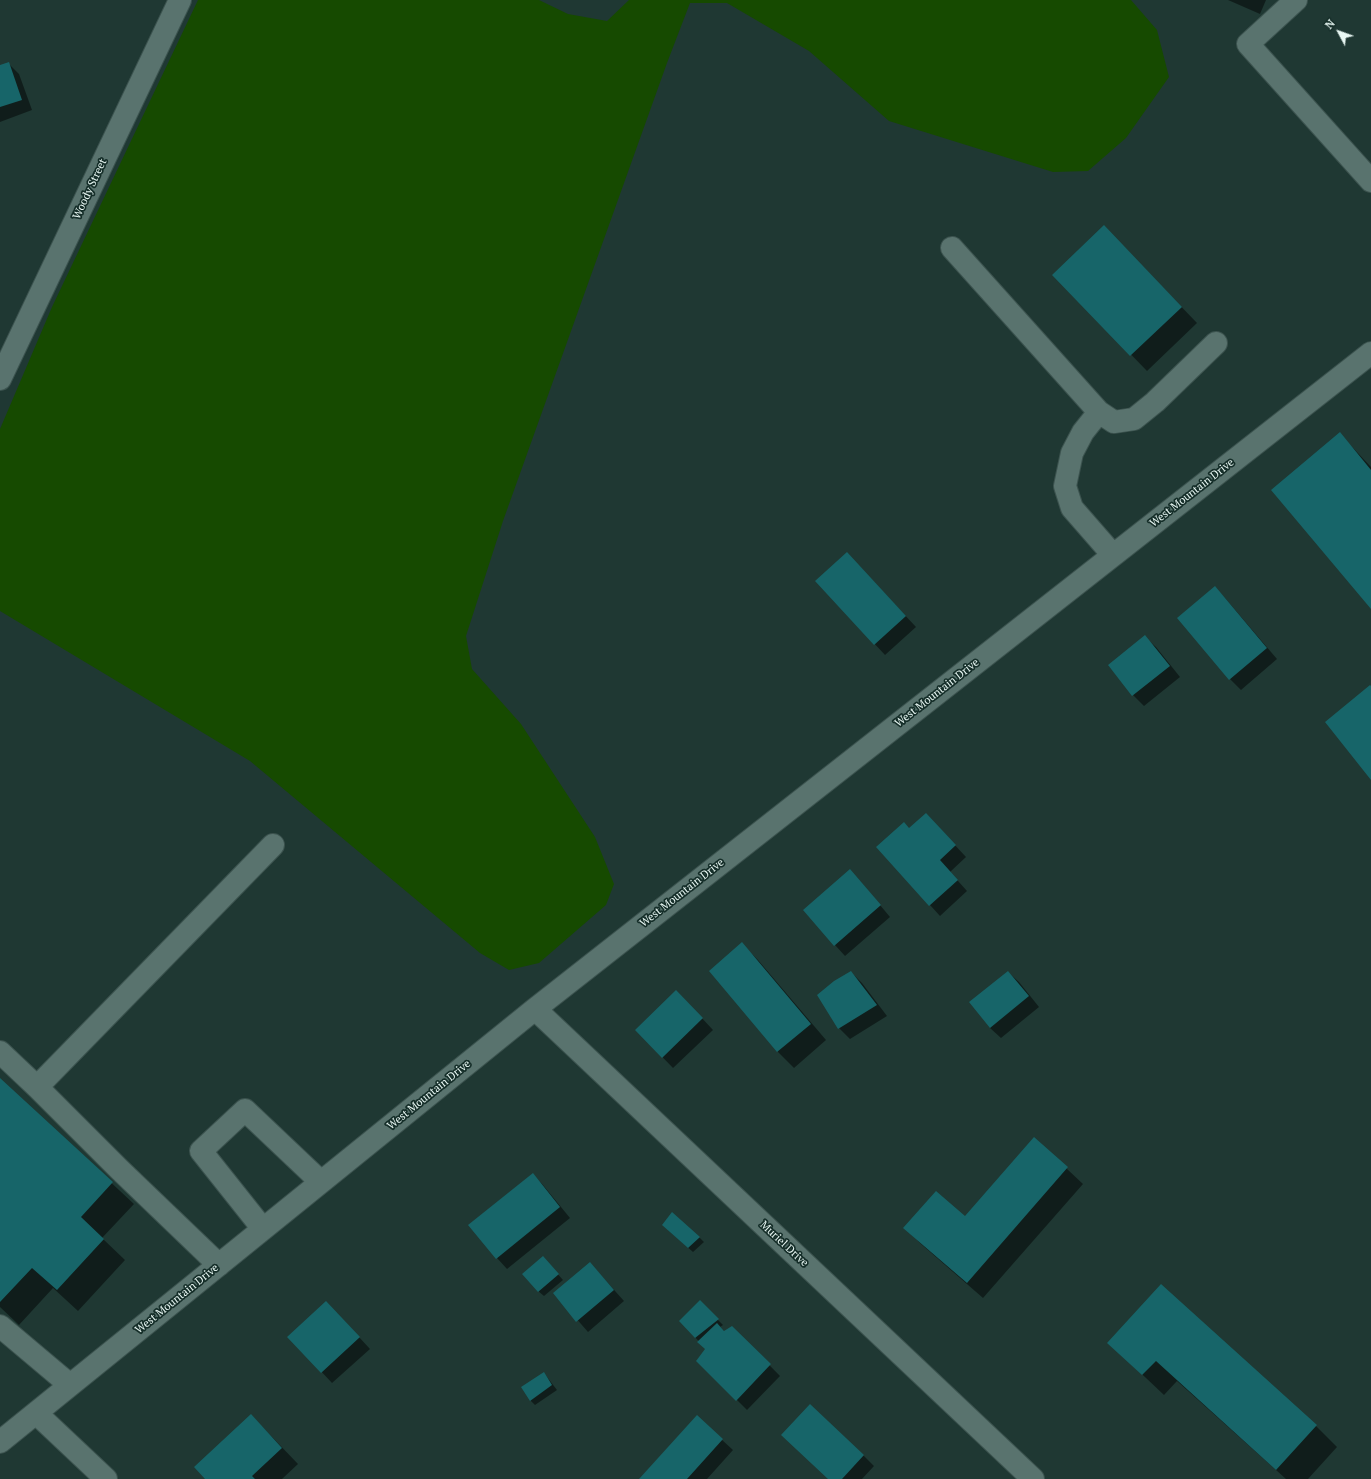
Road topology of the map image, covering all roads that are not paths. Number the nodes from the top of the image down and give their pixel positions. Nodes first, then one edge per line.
1 (180, 0) edge
2 (1296, 0) edge
3 (1371, 181) edge
4 (952, 248) dead end
5 (1216, 343) dead end
6 (1371, 353) edge
7 (0, 379) edge
8 (1098, 412) junction
9 (1113, 555) junction
10 (273, 845) dead end
11 (535, 1009) junction
12 (0, 1052) edge
13 (38, 1087) junction
14 (321, 1182) junction
15 (263, 1229) junction
16 (219, 1265) junction
17 (0, 1326) edge
18 (70, 1385) junction
19 (36, 1413) junction
20 (0, 1442) edge
21 (106, 1479) edge
22 (1033, 1479) edge

1 - 7 street, Woody Street
2 - 3 street
4 - 8 street
5 - 8 street
6 - 9 street, West Mountain Drive
8 - 9 street
9 - 11 street, West Mountain Drive
10 - 13 street
11 - 14 street, West Mountain Drive
11 - 22 street, Muriel Drive
12 - 13 street
13 - 16 street
14 - 15 street, West Mountain Drive
14 - 15 street
15 - 16 street, West Mountain Drive
16 - 18 street, West Mountain Drive
17 - 18 street
18 - 19 street, West Mountain Drive
19 - 20 street, West Mountain Drive
19 - 21 street

